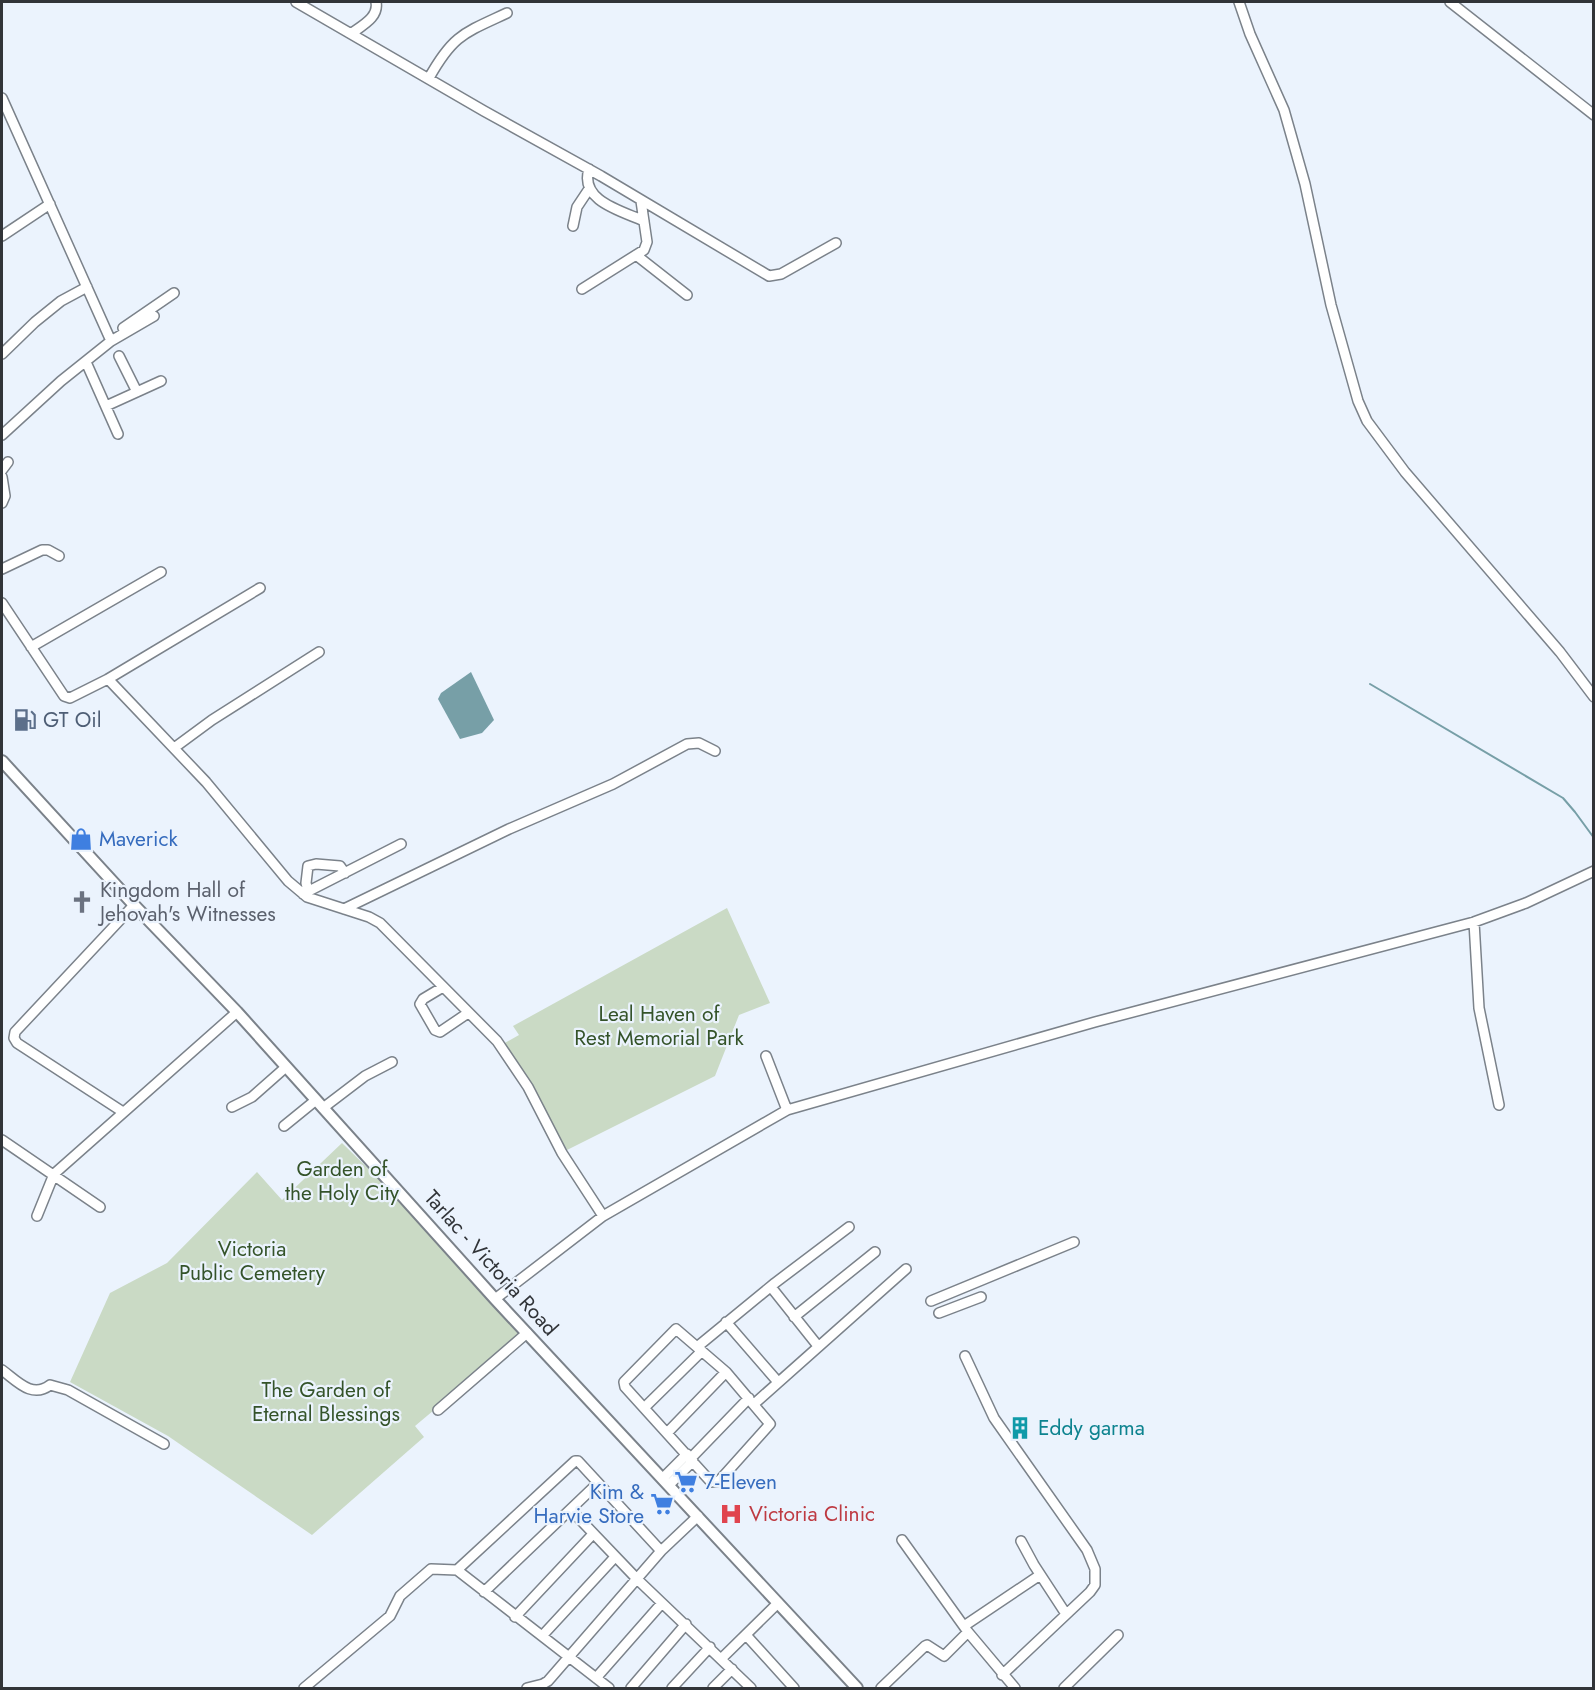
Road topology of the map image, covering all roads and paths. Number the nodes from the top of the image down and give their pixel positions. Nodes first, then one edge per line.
1 (297, 2) edge
2 (376, 2) edge
3 (1239, 2) edge
4 (1450, 2) edge
5 (507, 13) dead end
6 (352, 33) junction
7 (429, 78) junction
8 (2, 98) edge
9 (1593, 115) edge
10 (589, 169) junction
11 (589, 189) junction
12 (641, 201) junction
13 (50, 204) junction
14 (644, 221) junction
15 (573, 226) dead end
16 (2, 236) edge
17 (836, 243) dead end
18 (636, 255) junction
19 (87, 287) junction
20 (582, 289) dead end
21 (174, 293) dead end
22 (687, 295) dead end
23 (154, 316) dead end
24 (110, 340) junction
25 (2, 354) edge
26 (119, 356) dead end
27 (86, 362) junction
28 (161, 381) dead end
29 (137, 392) junction
30 (106, 406) junction
31 (118, 434) dead end
32 (2, 435) edge
33 (2, 477) edge
34 (2, 503) edge
35 (58, 556) dead end
36 (2, 568) edge
37 (161, 572) dead end
38 (260, 588) dead end
39 (2, 603) edge
40 (31, 647) junction
41 (320, 652) dead end
42 (108, 679) junction
43 (1593, 697) edge
44 (174, 748) junction
45 (715, 752) dead end
46 (2, 761) edge
47 (400, 844) dead end
48 (1593, 871) edge
49 (345, 873) junction
50 (305, 893) junction
51 (134, 905) junction
52 (344, 909) junction
53 (1474, 922) junction
54 (443, 987) junction
55 (237, 1012) junction
56 (468, 1012) junction
57 (766, 1056) dead end
58 (392, 1062) dead end
59 (286, 1067) junction
60 (319, 1104) junction
61 (1499, 1105) dead end
62 (232, 1107) dead end
63 (787, 1110) junction
64 (123, 1112) junction
65 (284, 1126) dead end
66 (2, 1140) edge
67 (54, 1174) junction
68 (100, 1207) dead end
69 (37, 1216) dead end
70 (603, 1216) junction
71 (849, 1227) dead end
72 (1074, 1242) dead end
73 (875, 1252) dead end
74 (906, 1269) dead end
75 (771, 1287) junction
76 (981, 1297) dead end
77 (495, 1299) junction
78 (931, 1301) dead end
79 (939, 1313) dead end
80 (794, 1317) junction
81 (726, 1322) junction
82 (527, 1333) junction
83 (818, 1346) junction
84 (700, 1349) junction
85 (965, 1356) dead end
86 (2, 1370) edge
87 (726, 1372) junction
88 (778, 1382) junction
89 (751, 1401) junction
90 (644, 1408) junction
91 (438, 1410) dead end
92 (667, 1433) junction
93 (164, 1444) dead end
94 (690, 1458) junction
95 (666, 1481) junction
96 (598, 1483) junction
97 (571, 1510) junction
98 (698, 1516) junction
99 (593, 1534) junction
100 (902, 1540) dead end
101 (1021, 1541) dead end
102 (661, 1551) junction
103 (615, 1557) junction
104 (457, 1570) junction
105 (1040, 1575) junction
106 (638, 1580) junction
107 (484, 1592) junction
108 (662, 1603) junction
109 (778, 1603) junction
110 (1066, 1614) junction
111 (515, 1617) junction
112 (686, 1624) junction
113 (966, 1629) junction
114 (746, 1635) junction
115 (1118, 1635) dead end
116 (542, 1636) junction
117 (710, 1647) junction
118 (569, 1656) junction
119 (722, 1658) junction
120 (732, 1669) junction
121 (1002, 1675) junction
122 (596, 1678) junction
123 (852, 1687) edge
124 (304, 1689) edge
125 (527, 1689) edge
126 (609, 1689) edge
127 (632, 1689) edge
128 (672, 1689) edge
129 (713, 1689) edge
130 (751, 1689) edge
131 (794, 1689) edge
132 (881, 1689) edge
133 (1015, 1689) edge
134 (1064, 1689) edge

1 - 6 street
2 - 6 street
3 - 43 street
4 - 9 street
5 - 7 street
6 - 7 street
7 - 10 street
8 - 13 street
10 - 11 street
10 - 12 street
11 - 14 street
11 - 15 street
12 - 14 street
12 - 17 street
13 - 16 street
13 - 19 street
14 - 18 street
18 - 20 street
18 - 22 street
19 - 24 street
19 - 25 street
21 - 24 street
23 - 24 street
24 - 27 street
26 - 29 street
27 - 30 street
27 - 32 street
28 - 29 street
29 - 30 street
30 - 31 street
33 - 34 street
35 - 36 street
37 - 40 street
38 - 42 street
39 - 40 street
40 - 42 street
41 - 44 street
42 - 44 street
44 - 50 street
45 - 52 street
46 - 51 main road, Tarlac - Victoria Road
47 - 49 street
48 - 53 street
49 - 50 street
49 - 50 street
50 - 52 street
51 - 55 main road, Tarlac - Victoria Road
51 - 64 street
52 - 54 street
53 - 61 street
53 - 63 street
54 - 56 street
54 - 56 street
55 - 59 main road, Tarlac - Victoria Road
55 - 64 street
56 - 70 street
57 - 63 street
58 - 60 street
59 - 60 main road, Tarlac - Victoria Road
59 - 62 street
60 - 65 street
60 - 77 main road, Tarlac - Victoria Road
63 - 70 street
64 - 67 street
66 - 67 street
67 - 68 street
67 - 69 street
70 - 77 street
71 - 75 street
72 - 78 street
73 - 80 street
74 - 83 street
75 - 80 street
75 - 81 street
76 - 79 street
77 - 82 main road, Tarlac - Victoria Road
80 - 83 street
81 - 84 street
81 - 88 street
82 - 91 street
82 - 95 main road, Tarlac - Victoria Road
83 - 88 street
84 - 87 street
84 - 90 street
84 - 90 street
85 - 110 street
86 - 93 street
87 - 89 street
87 - 92 street
88 - 89 street
89 - 94 street
89 - 94 street
90 - 92 street
92 - 94 street
94 - 95 street
95 - 98 main road, Tarlac - Victoria Road
96 - 97 street
96 - 102 street
96 - 104 street
97 - 99 street
97 - 107 street
98 - 102 street
98 - 109 main road, Tarlac - Victoria Road
99 - 103 street
99 - 111 street
100 - 113 street
101 - 105 street
102 - 106 street
103 - 106 street
103 - 116 street
104 - 107 street
104 - 124 street
105 - 110 street
105 - 113 street
106 - 108 street
106 - 118 street
107 - 111 street
108 - 112 street
108 - 122 street
109 - 114 street
109 - 123 main road, Tarlac - Victoria Road
110 - 121 street
111 - 116 street
112 - 117 street
112 - 127 street
113 - 121 street
113 - 132 street
114 - 119 street
114 - 131 street
115 - 134 street
116 - 118 street
117 - 119 street
117 - 128 street
118 - 122 street
118 - 125 street
119 - 120 street
120 - 129 street
120 - 130 street
121 - 133 street
122 - 126 street

